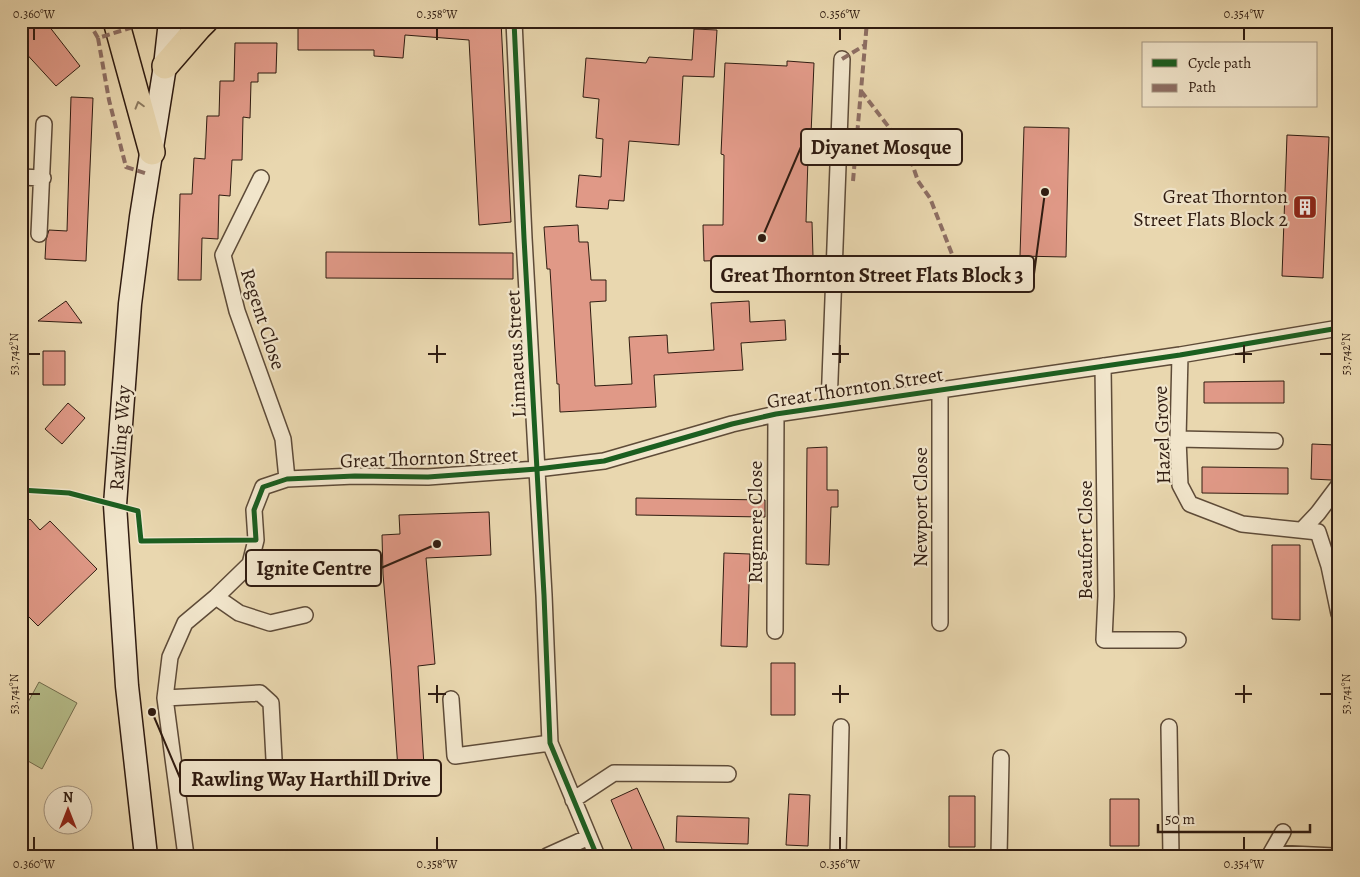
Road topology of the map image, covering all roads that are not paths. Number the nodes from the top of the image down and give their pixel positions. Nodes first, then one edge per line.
1 (116, 21) edge
2 (170, 21) edge
3 (205, 21) edge
4 (514, 21) edge
5 (842, 59) dead end
6 (166, 66) junction
7 (44, 124) dead end
8 (152, 152) junction
9 (21, 177) edge
10 (43, 178) junction
11 (262, 178) dead end
12 (39, 234) dead end
13 (1339, 328) edge
14 (1180, 356) junction
15 (1103, 366) junction
16 (940, 391) junction
17 (829, 406) junction
18 (776, 414) junction
19 (1178, 439) junction
20 (1275, 440) dead end
21 (537, 469) junction
22 (287, 479) junction
23 (1339, 485) edge
24 (1302, 530) junction
25 (216, 597) junction
26 (1339, 614) edge
27 (305, 615) dead end
28 (940, 623) dead end
29 (775, 631) dead end
30 (1178, 640) dead end
31 (165, 698) junction
32 (451, 699) dead end
33 (841, 727) dead end
34 (1170, 727) dead end
35 (550, 743) junction
36 (1001, 758) dead end
37 (728, 774) dead end
38 (275, 778) dead end
39 (573, 800) junction
40 (1283, 832) dead end
41 (589, 837) junction
42 (1272, 854) edge
43 (146, 856) edge
44 (186, 856) edge
45 (547, 856) edge
46 (597, 856) edge
47 (838, 856) edge
48 (999, 856) edge
49 (1171, 856) edge
50 (1334, 856) edge

8 -> 1 main road
2 - 6 street, Rawling Way
3 - 6 main road
4 - 21 street, Linnaeus Street
5 - 17 street
6 - 8 street, Rawling Way
7 - 10 street
8 - 43 street, Rawling Way
9 - 10 street
10 - 12 street
11 - 22 street, Regent Close
13 - 14 street, Great Thornton Street
14 - 15 street, Great Thornton Street
14 - 19 street, Hazel Grove
15 - 16 street, Great Thornton Street
15 - 30 street, Beaufort Close
16 - 17 street, Great Thornton Street
16 - 28 street, Newport Close
17 - 18 street, Great Thornton Street
18 - 21 street, Great Thornton Street
18 - 29 street, Rugmere Close
19 - 20 street
19 - 24 street, Hazel Grove
21 - 22 street, Great Thornton Street
21 - 35 street, Linnaeus Street
22 - 25 street, Great Thornton Street
23 - 24 street
24 - 26 street, Hazel Grove
25 - 27 street
25 - 31 street, Great Thornton Street
31 - 38 street
31 - 44 street, Great Thornton Street
32 - 35 street
33 - 47 street
34 - 49 street
35 - 39 street, Linnaeus Street
36 - 48 street
37 - 39 street
39 - 41 street, Linnaeus Street
40 - 42 street
41 - 45 street
41 - 46 street, Linnaeus Street
42 - 50 street

